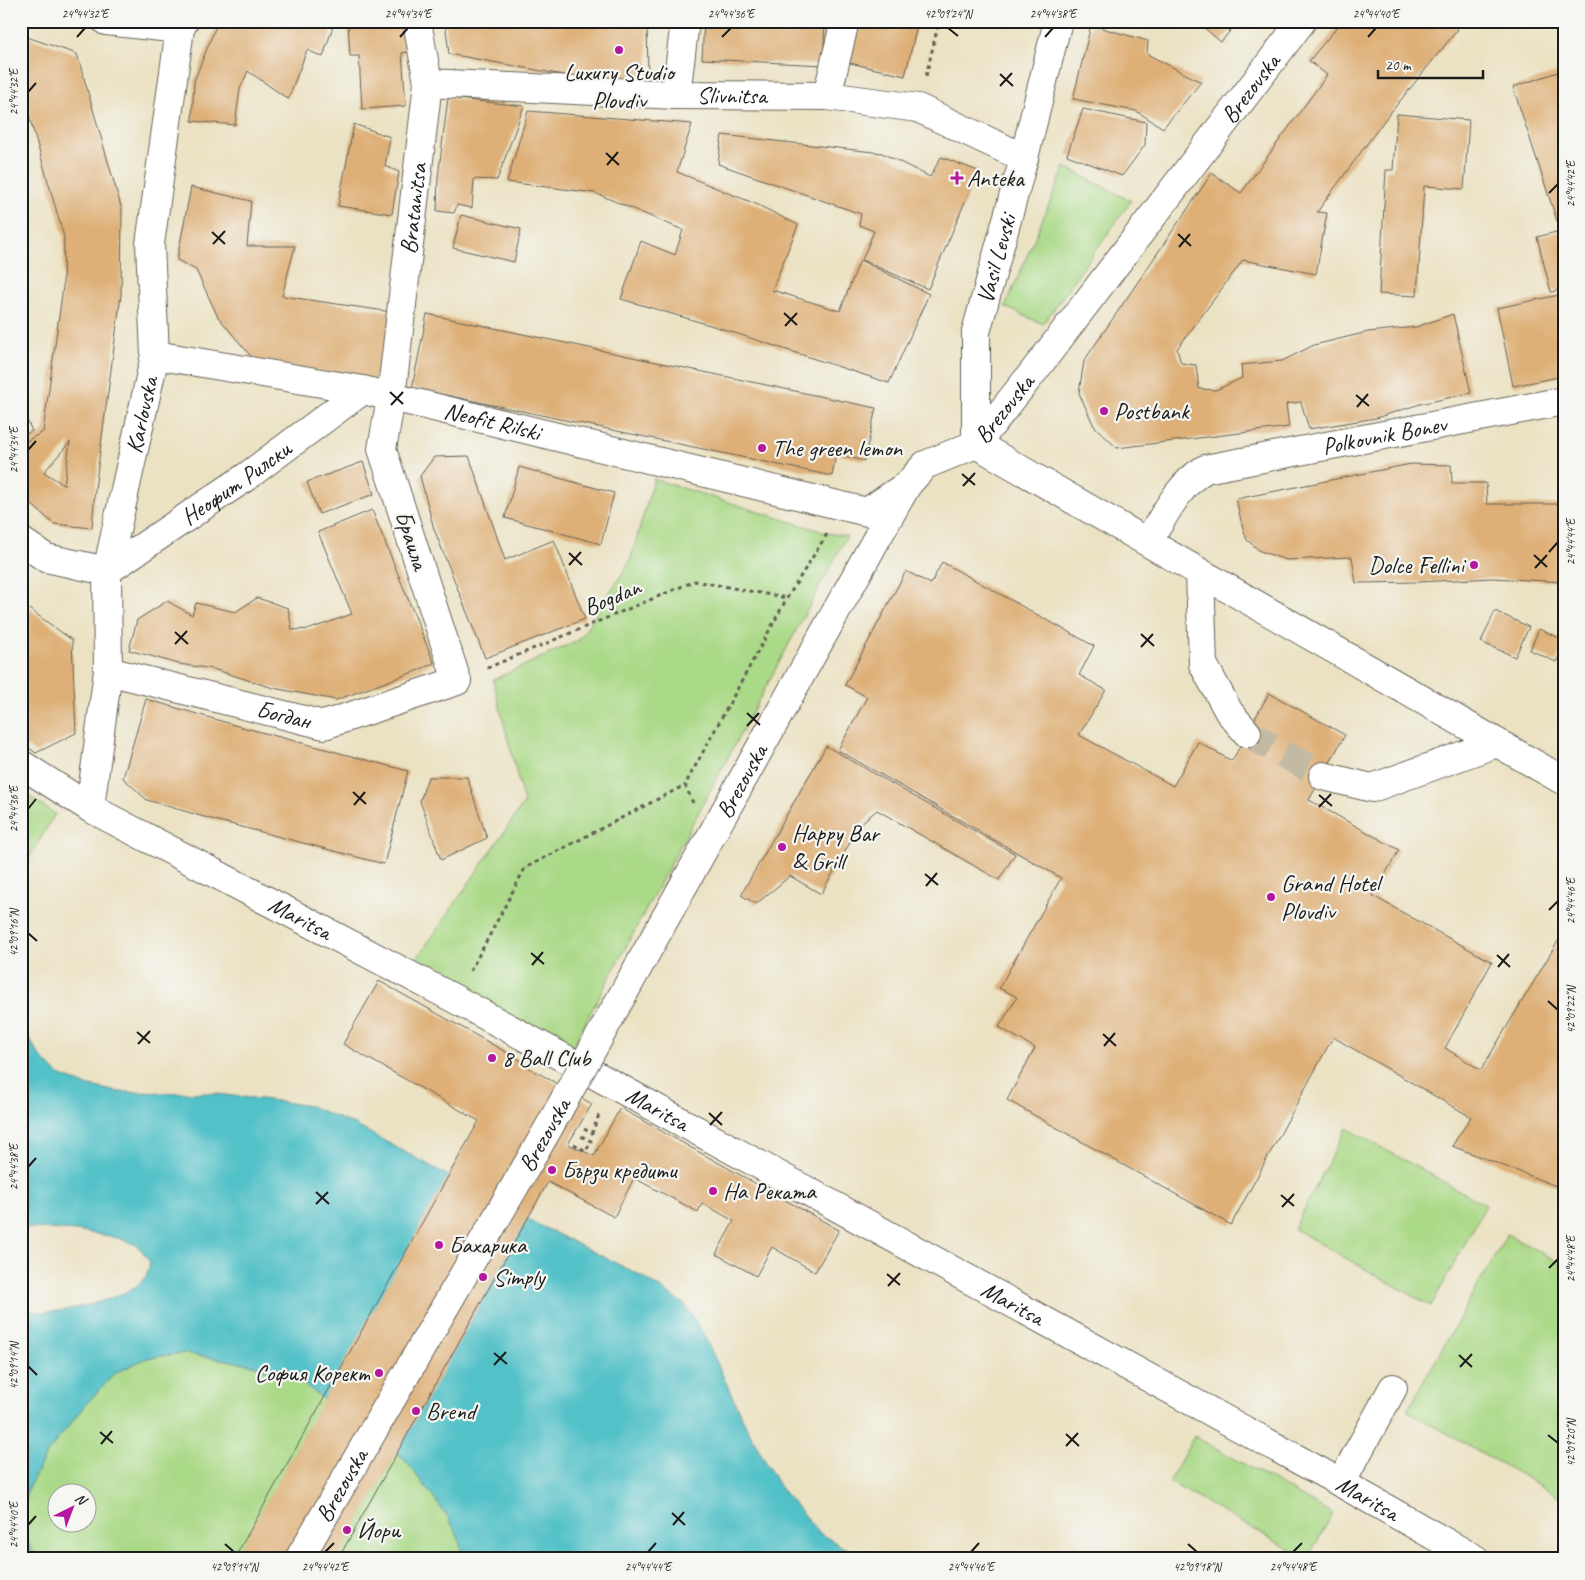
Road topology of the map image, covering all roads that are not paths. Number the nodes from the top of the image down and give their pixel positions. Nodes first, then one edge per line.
1 (106, 21) edge
2 (417, 21) edge
3 (685, 21) edge
4 (845, 21) edge
5 (1058, 21) edge
6 (1302, 21) edge
7 (182, 25) edge
8 (428, 83) junction
9 (676, 95) junction
10 (827, 96) junction
11 (1024, 158) junction
12 (155, 355) junction
13 (362, 390) junction
14 (391, 398) junction
15 (1564, 400) edge
16 (976, 444) junction
17 (907, 485) junction
18 (21, 541) edge
19 (1148, 542) junction
20 (107, 571) junction
21 (1200, 573) junction
22 (108, 671) junction
23 (457, 681) joint
24 (1248, 733) tunnel mouth
25 (1497, 743) junction
26 (21, 764) edge
27 (1323, 776) tunnel mouth
28 (1564, 781) edge
29 (90, 808) junction
30 (1393, 1388) dead end
31 (1341, 1483) junction
32 (300, 1559) edge
33 (1475, 1559) edge

1 - 7 street
2 - 8 street, Bratanitsa
3 - 9 street
4 - 10 street
5 - 11 street, Vasil Levski
6 - 16 street, Brezovska
7 - 12 street, Karlovska
8 - 9 street, Slivnitsa
8 - 14 street, Bratanitsa
9 - 10 street, Slivnitsa
10 - 11 street, Slivnitsa
11 - 16 street, Vasil Levski
12 - 13 street, Neofit Rilski
12 - 20 street, Karlovska
13 - 14 street, Neofit Rilski
13 - 20 street, Неофит Рилски
14 - 17 street, Neofit Rilski
14 - 23 street, Браила
15 - 19 street, Polkovnik Bonev
16 - 17 street, Brezovska
16 - 19 street
17 - 32 street, Brezovska, bridge
18 - 20 street
19 - 21 street
20 - 22 street, Karlovska
21 - 24 street
21 - 25 street
22 - 23 street, Богдан
22 - 29 street, Karlovska
25 - 27 street
25 - 28 street
26 - 29 street, Maritsa
29 - 31 street, Maritsa
30 - 31 street
31 - 33 street, Maritsa

